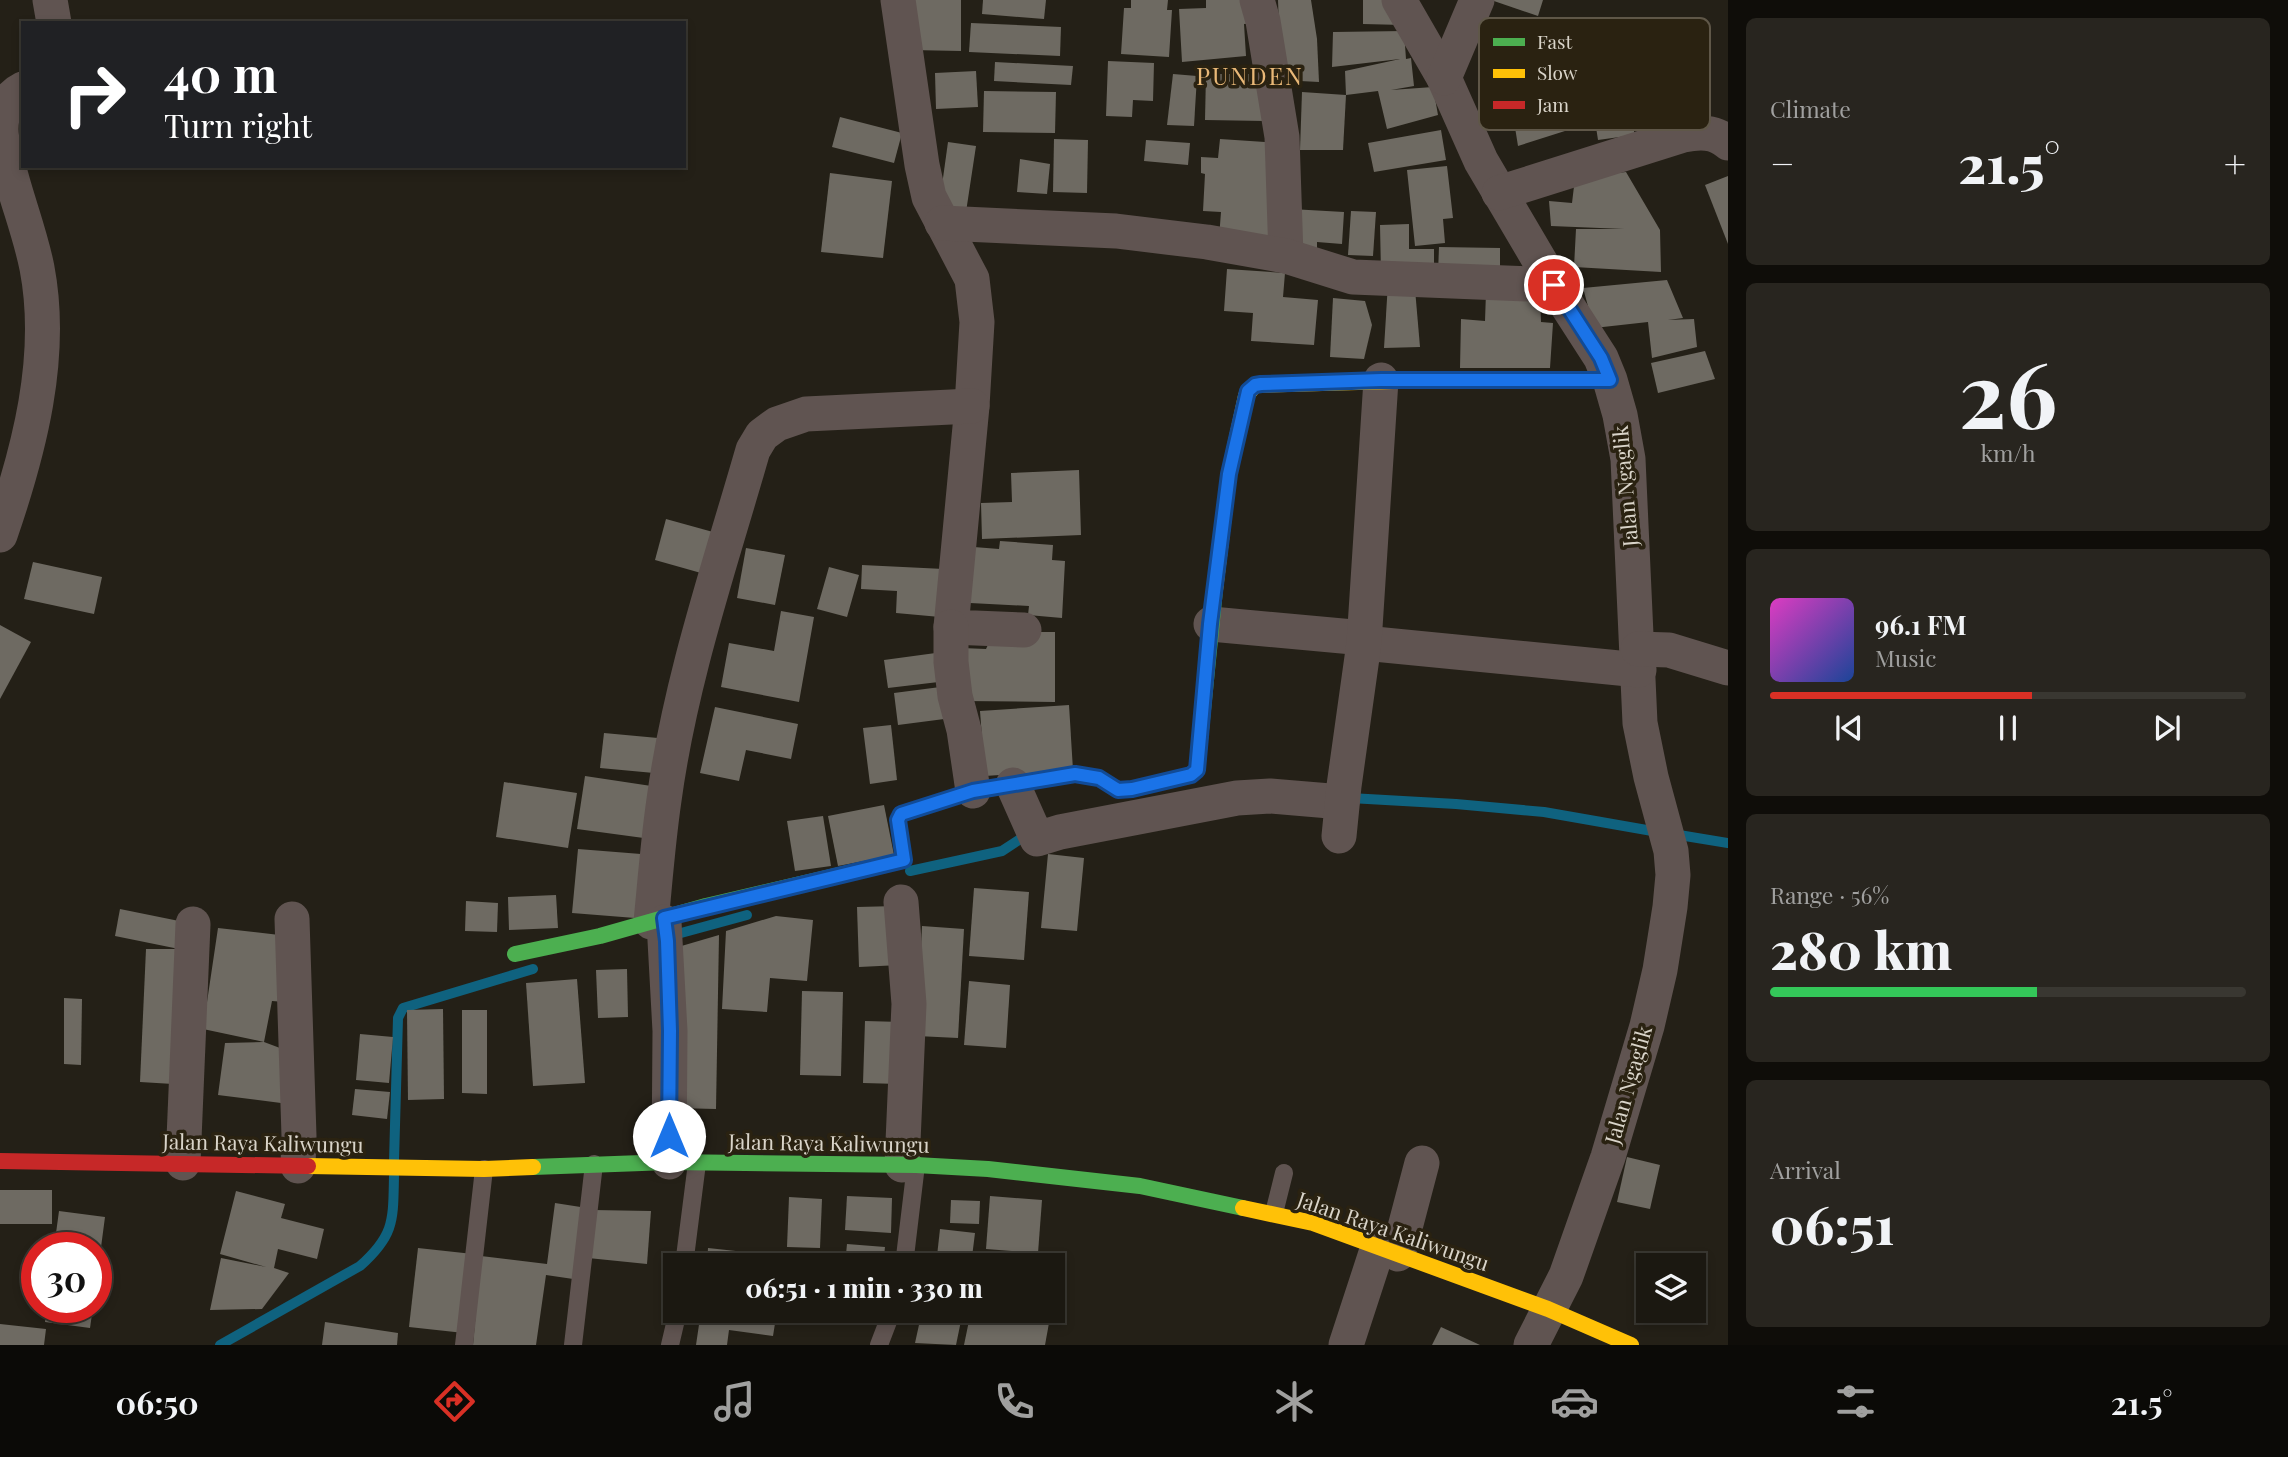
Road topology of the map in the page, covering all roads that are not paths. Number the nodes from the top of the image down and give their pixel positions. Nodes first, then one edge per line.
1 (51, 0) edge
2 (898, 0) edge
3 (1257, 0) edge
4 (1477, 0) edge
5 (1402, 2) edge
6 (54, 21) edge
7 (1444, 78) junction
8 (21, 90) edge
9 (1728, 143) edge
10 (1499, 193) junction
11 (942, 223) junction
12 (1286, 256) junction
13 (1554, 285) junction
14 (1381, 380) junction
15 (1610, 380) junction
16 (972, 406) junction
17 (0, 535) edge
18 (1210, 624) junction
19 (951, 627) junction
20 (1024, 630) dead end
21 (1364, 641) junction
22 (1638, 659) junction
23 (1728, 668) edge
24 (973, 791) junction
25 (1343, 796) junction
26 (1025, 812) junction
27 (1339, 836) dead end
28 (901, 902) dead end
29 (292, 919) dead end
30 (193, 924) dead end
31 (662, 925) junction
32 (515, 954) dead end
33 (0, 1161) edge
34 (183, 1163) junction
35 (683, 1163) junction
36 (1422, 1163) dead end
37 (594, 1164) junction
38 (909, 1165) junction
39 (298, 1166) junction
40 (484, 1170) junction
41 (1284, 1173) dead end
42 (1274, 1213) junction
43 (1388, 1250) junction
44 (684, 1253) edge
45 (905, 1253) edge
46 (1548, 1309) junction
47 (675, 1323) edge
48 (887, 1323) edge
49 (464, 1345) edge
50 (573, 1345) edge
51 (670, 1345) edge
52 (879, 1345) edge
53 (1346, 1345) edge
54 (1531, 1345) edge
55 (1631, 1345) edge

1 - 6 street
2 - 11 street
3 - 12 street
4 - 7 street
5 - 7 street, Jalan Ngaglik
7 - 10 street, Jalan Ngaglik
8 - 17 street
9 - 10 street
10 - 13 street, Jalan Ngaglik
11 - 12 street
11 - 16 street
12 - 13 street
13 - 15 street, Jalan Ngaglik
14 - 15 main road
14 - 18 main road
14 - 21 street
15 - 22 street, Jalan Ngaglik
16 - 19 street
16 - 31 street
18 - 21 street
18 - 26 main road
19 - 20 street
19 - 24 street
21 - 22 street
21 - 25 street
22 - 23 street
22 - 46 street, Jalan Ngaglik
24 - 26 main road
24 - 31 main road
25 - 26 street
25 - 27 street
28 - 38 street
29 - 39 street
30 - 34 street
31 - 32 main road
31 - 35 street
33 - 34 main road, Jalan Raya Kaliwungu
34 - 39 main road, Jalan Raya Kaliwungu
35 - 37 main road, Jalan Raya Kaliwungu
35 - 38 main road, Jalan Raya Kaliwungu
35 - 44 lane
36 - 43 street
37 - 40 main road, Jalan Raya Kaliwungu
37 - 50 lane
38 - 42 main road, Jalan Raya Kaliwungu
38 - 45 lane
39 - 40 main road, Jalan Raya Kaliwungu
40 - 49 lane
41 - 42 lane
42 - 43 main road, Jalan Raya Kaliwungu
43 - 46 main road, Jalan Raya Kaliwungu
43 - 53 street
46 - 54 street, Jalan Ngaglik
46 - 55 main road, Jalan Raya Kaliwungu
47 - 51 lane
48 - 52 lane

